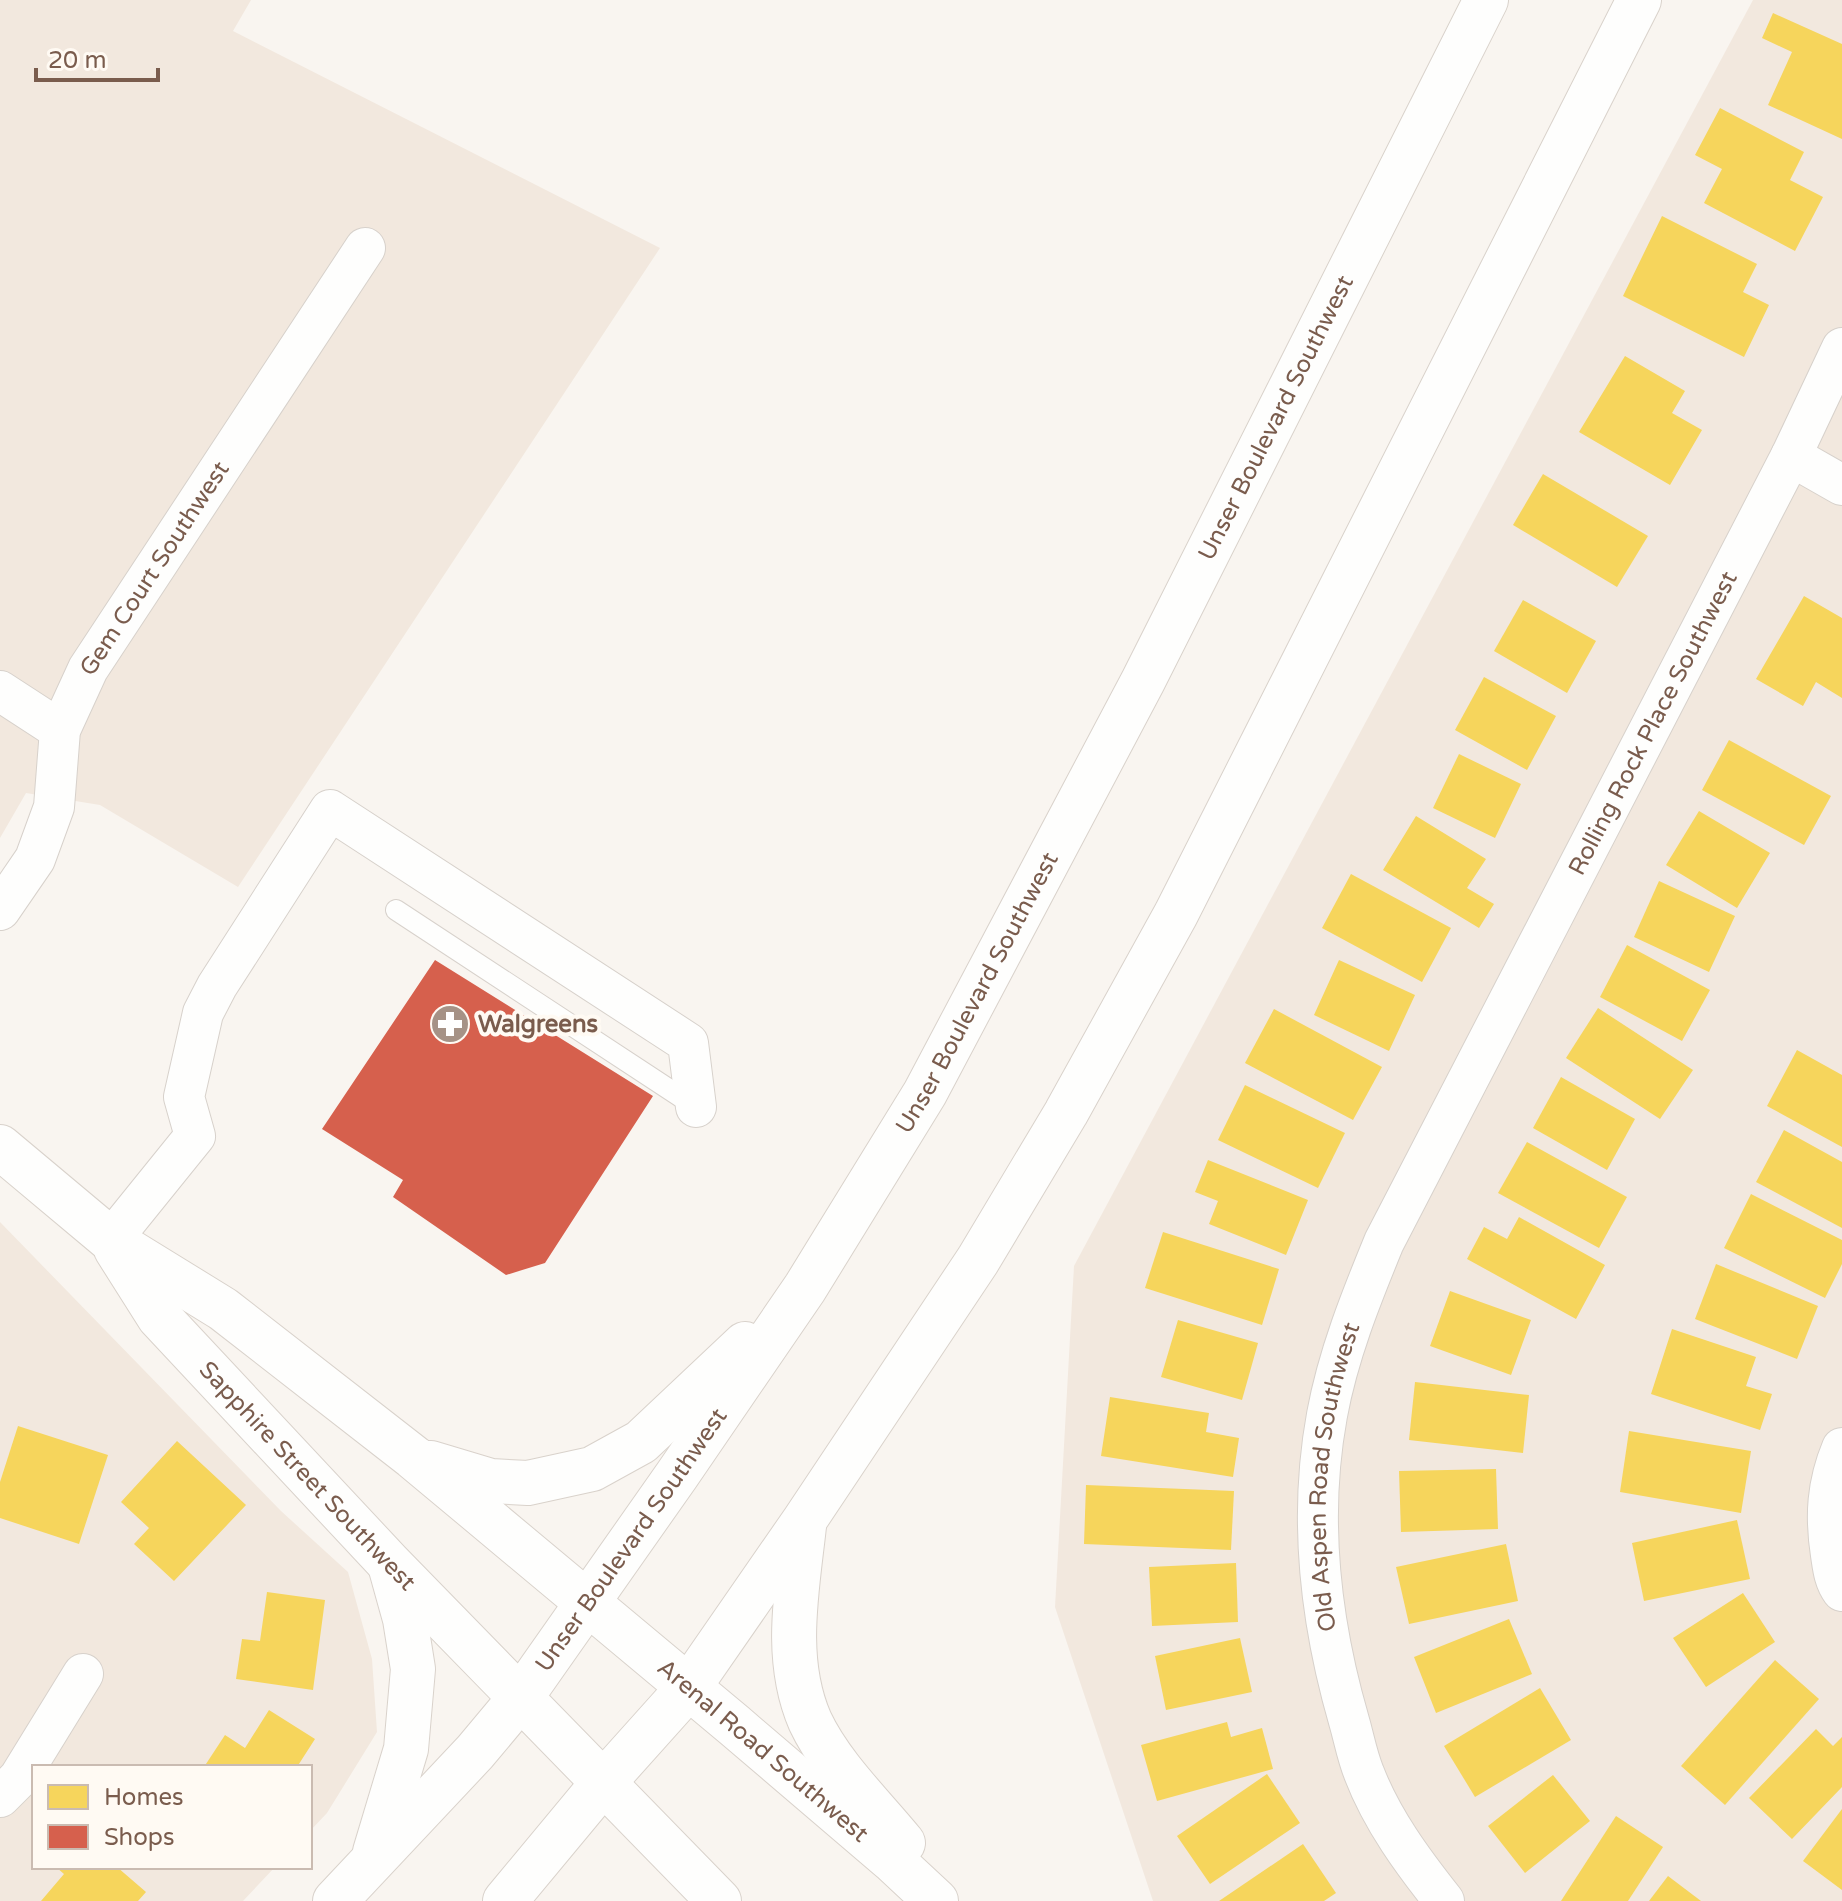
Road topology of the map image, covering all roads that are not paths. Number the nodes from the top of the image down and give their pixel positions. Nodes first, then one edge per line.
1 (1486, 0) edge
2 (1639, 0) edge
3 (365, 248) dead end
4 (1842, 348) edge
5 (1791, 456) junction
6 (1842, 485) edge
7 (0, 691) edge
8 (60, 730) junction
9 (0, 910) edge
10 (396, 910) dead end
11 (1457, 1096) joint
12 (696, 1107) joint
13 (0, 1147) edge
14 (111, 1240) junction
15 (805, 1288) junction
16 (1842, 1448) edge
17 (413, 1457) junction
18 (804, 1521) junction
19 (389, 1563) junction
20 (1842, 1591) edge
21 (588, 1602) junction
22 (83, 1674) dead end
23 (689, 1687) junction
24 (521, 1697) junction
25 (603, 1783) junction
26 (0, 1797) edge
27 (373, 1860) junction
28 (335, 1901) edge
29 (505, 1901) edge
30 (719, 1901) edge
31 (936, 1901) edge
32 (950, 1901) edge
33 (1444, 1901) edge

1 - 15 main road, Unser Boulevard Southwest
2 - 18 main road
3 - 8 street, Gem Court Southwest
4 - 5 street, Rolling Rock Place Southwest
5 - 6 street
5 - 11 street, Rolling Rock Place Southwest
7 - 8 street
8 - 9 street, Gem Court Southwest
10 - 12 lane
11 - 33 street, Old Aspen Road Southwest
12 - 14 street
13 - 14 main road, Sapphire Street Southwest
14 - 17 main road, Sapphire Street Southwest
14 - 19 main road, Sapphire Street Southwest
15 - 17 main road
15 - 21 main road, Unser Boulevard Southwest
16 - 20 street
17 - 21 main road, Sapphire Street Southwest
18 - 23 main road
18 - 32 main road
19 - 24 main road, Sapphire Street Southwest
19 - 27 main road
21 - 23 main road, Arenal Road Southwest
21 - 24 main road, Unser Boulevard Southwest
22 - 26 street
23 - 25 main road
23 - 31 main road, Arenal Road Southwest
24 - 25 main road, Sapphire Street Southwest
24 - 27 main road, Unser Boulevard Southwest
25 - 29 main road
25 - 30 main road
27 - 28 main road, Unser Boulevard Southwest

